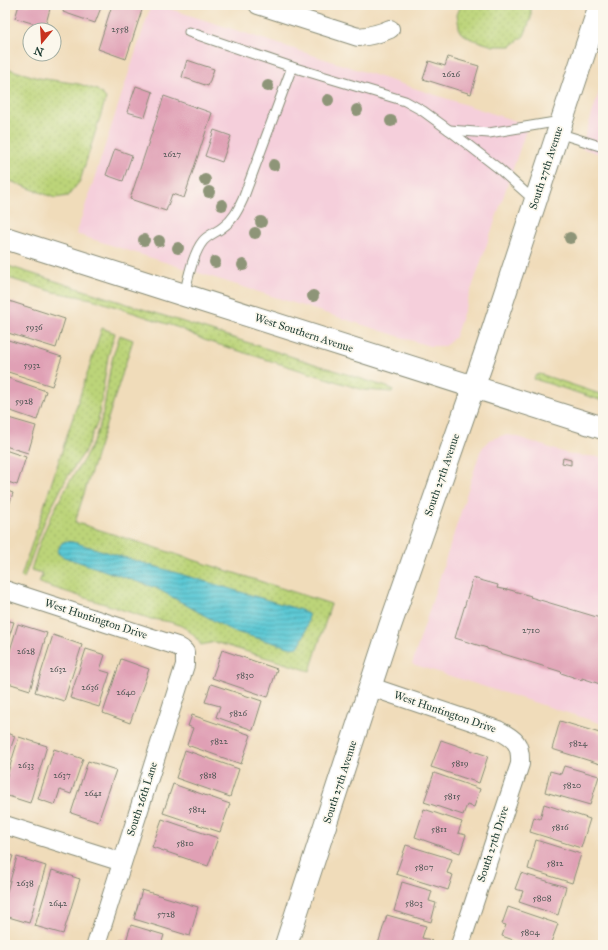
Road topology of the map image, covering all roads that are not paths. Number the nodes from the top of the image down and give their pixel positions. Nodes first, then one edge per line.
1 (258, 5) edge
2 (600, 5) edge
3 (390, 30) dead end
4 (189, 32) dead end
5 (292, 67) junction
6 (560, 127) junction
7 (449, 130) junction
8 (603, 147) edge
9 (535, 201) junction
10 (5, 238) edge
11 (184, 294) junction
12 (473, 387) junction
13 (603, 428) edge
14 (5, 590) edge
15 (185, 652) joint
16 (371, 688) junction
17 (516, 743) joint
18 (5, 825) edge
19 (122, 862) junction
20 (96, 945) edge
21 (286, 945) edge
22 (460, 945) edge

1 - 3 street
2 - 6 main road, South 27th Avenue
4 - 5 lane
5 - 7 lane
5 - 11 lane
6 - 7 lane
6 - 8 lane
6 - 9 main road, South 27th Avenue
7 - 9 lane
9 - 12 main road, South 27th Avenue
10 - 11 main road, West Southern Avenue
11 - 12 main road, West Southern Avenue
12 - 13 main road, West Southern Avenue
12 - 16 main road, South 27th Avenue
14 - 15 street, West Huntington Drive
15 - 19 street, South 26th Lane
16 - 17 street, West Huntington Drive
16 - 21 main road, South 27th Avenue
17 - 22 street, South 27th Drive
18 - 19 street
19 - 20 street, South 26th Lane

